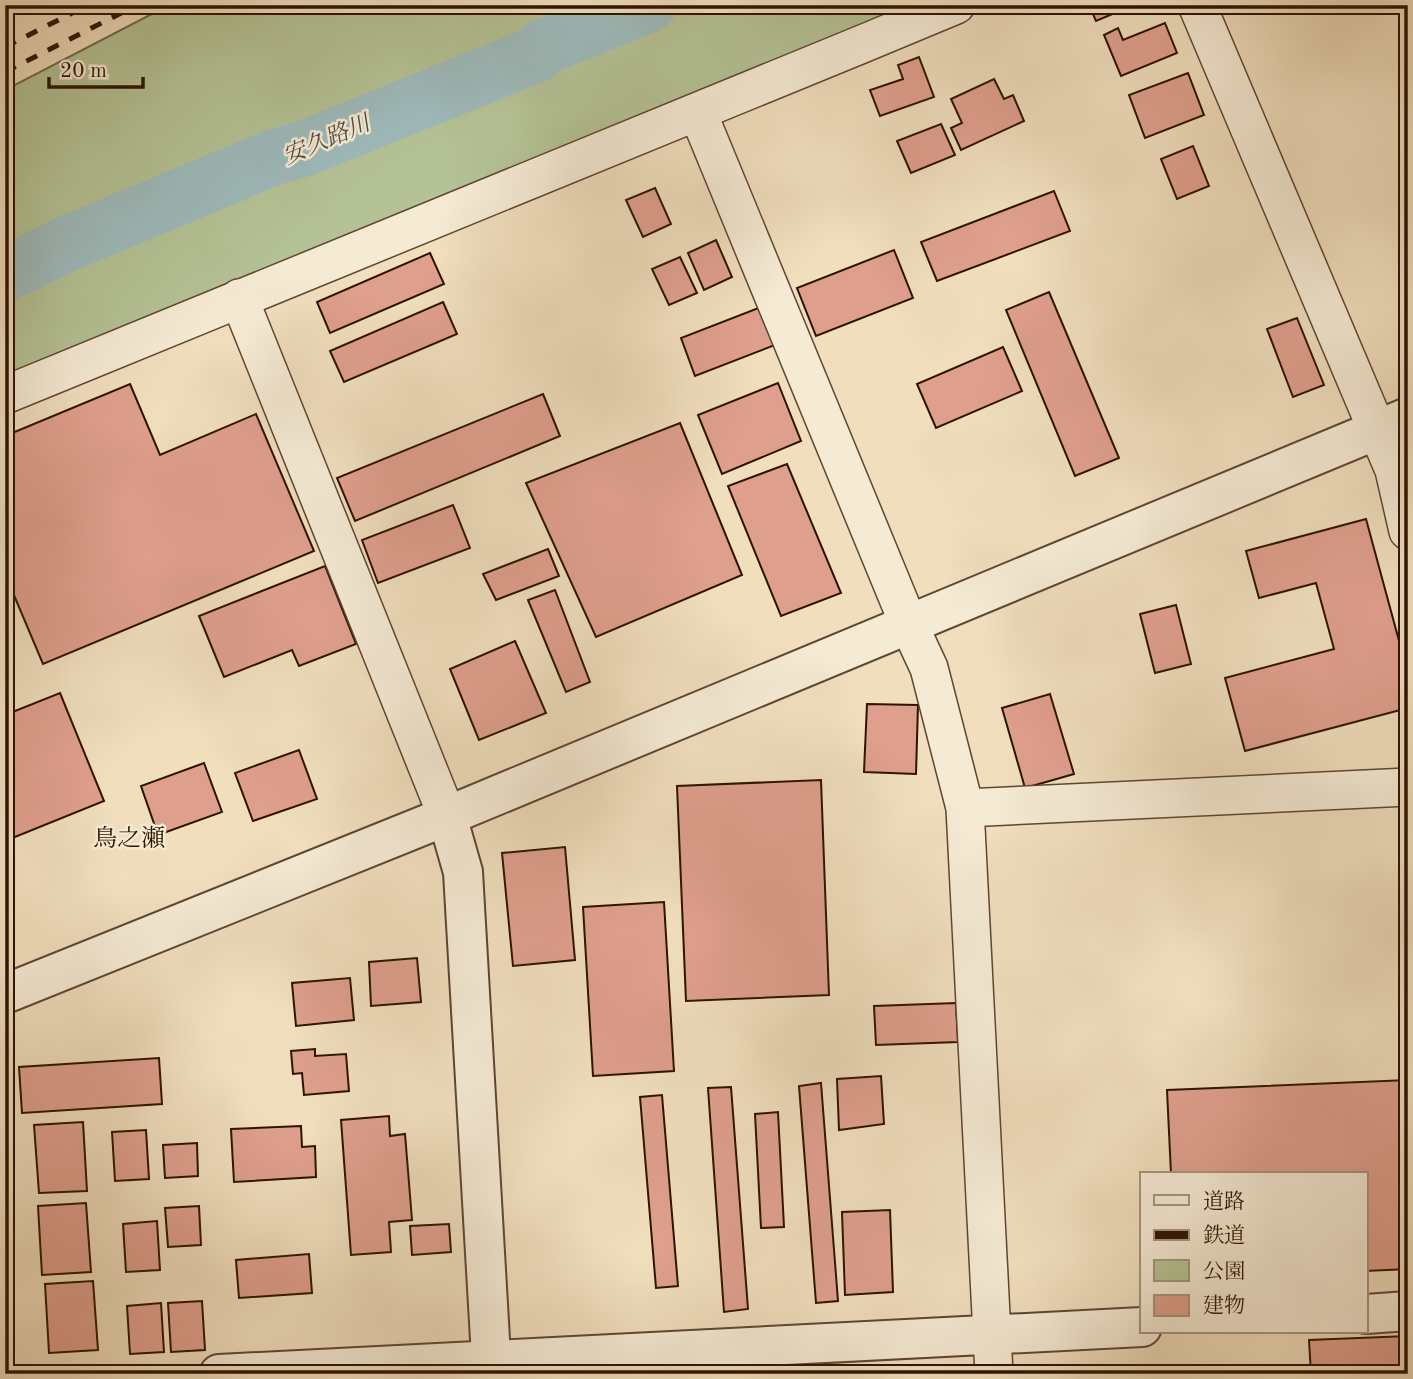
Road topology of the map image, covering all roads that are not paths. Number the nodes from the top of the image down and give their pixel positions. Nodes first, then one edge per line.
1 (956, 5) edge
2 (1197, 5) edge
3 (698, 113) junction
4 (239, 298) junction
5 (5, 395) edge
6 (1392, 423) edge
7 (1408, 531) edge
8 (909, 625) junction
9 (1408, 787) edge
10 (965, 808) junction
11 (447, 816) junction
12 (5, 994) edge
13 (1408, 1311) edge
14 (1368, 1314) edge
15 (1140, 1327) edge
16 (992, 1335) junction
17 (491, 1366) edge
18 (219, 1374) edge
19 (994, 1374) edge

1 - 3 street
2 - 6 street
3 - 4 street
3 - 8 street
4 - 5 street
4 - 11 street
6 - 7 street
6 - 8 street
8 - 10 street
8 - 11 street
9 - 10 street
10 - 16 street
11 - 12 street
11 - 17 street
13 - 14 street
15 - 16 street
16 - 17 street
16 - 19 street
17 - 18 street

